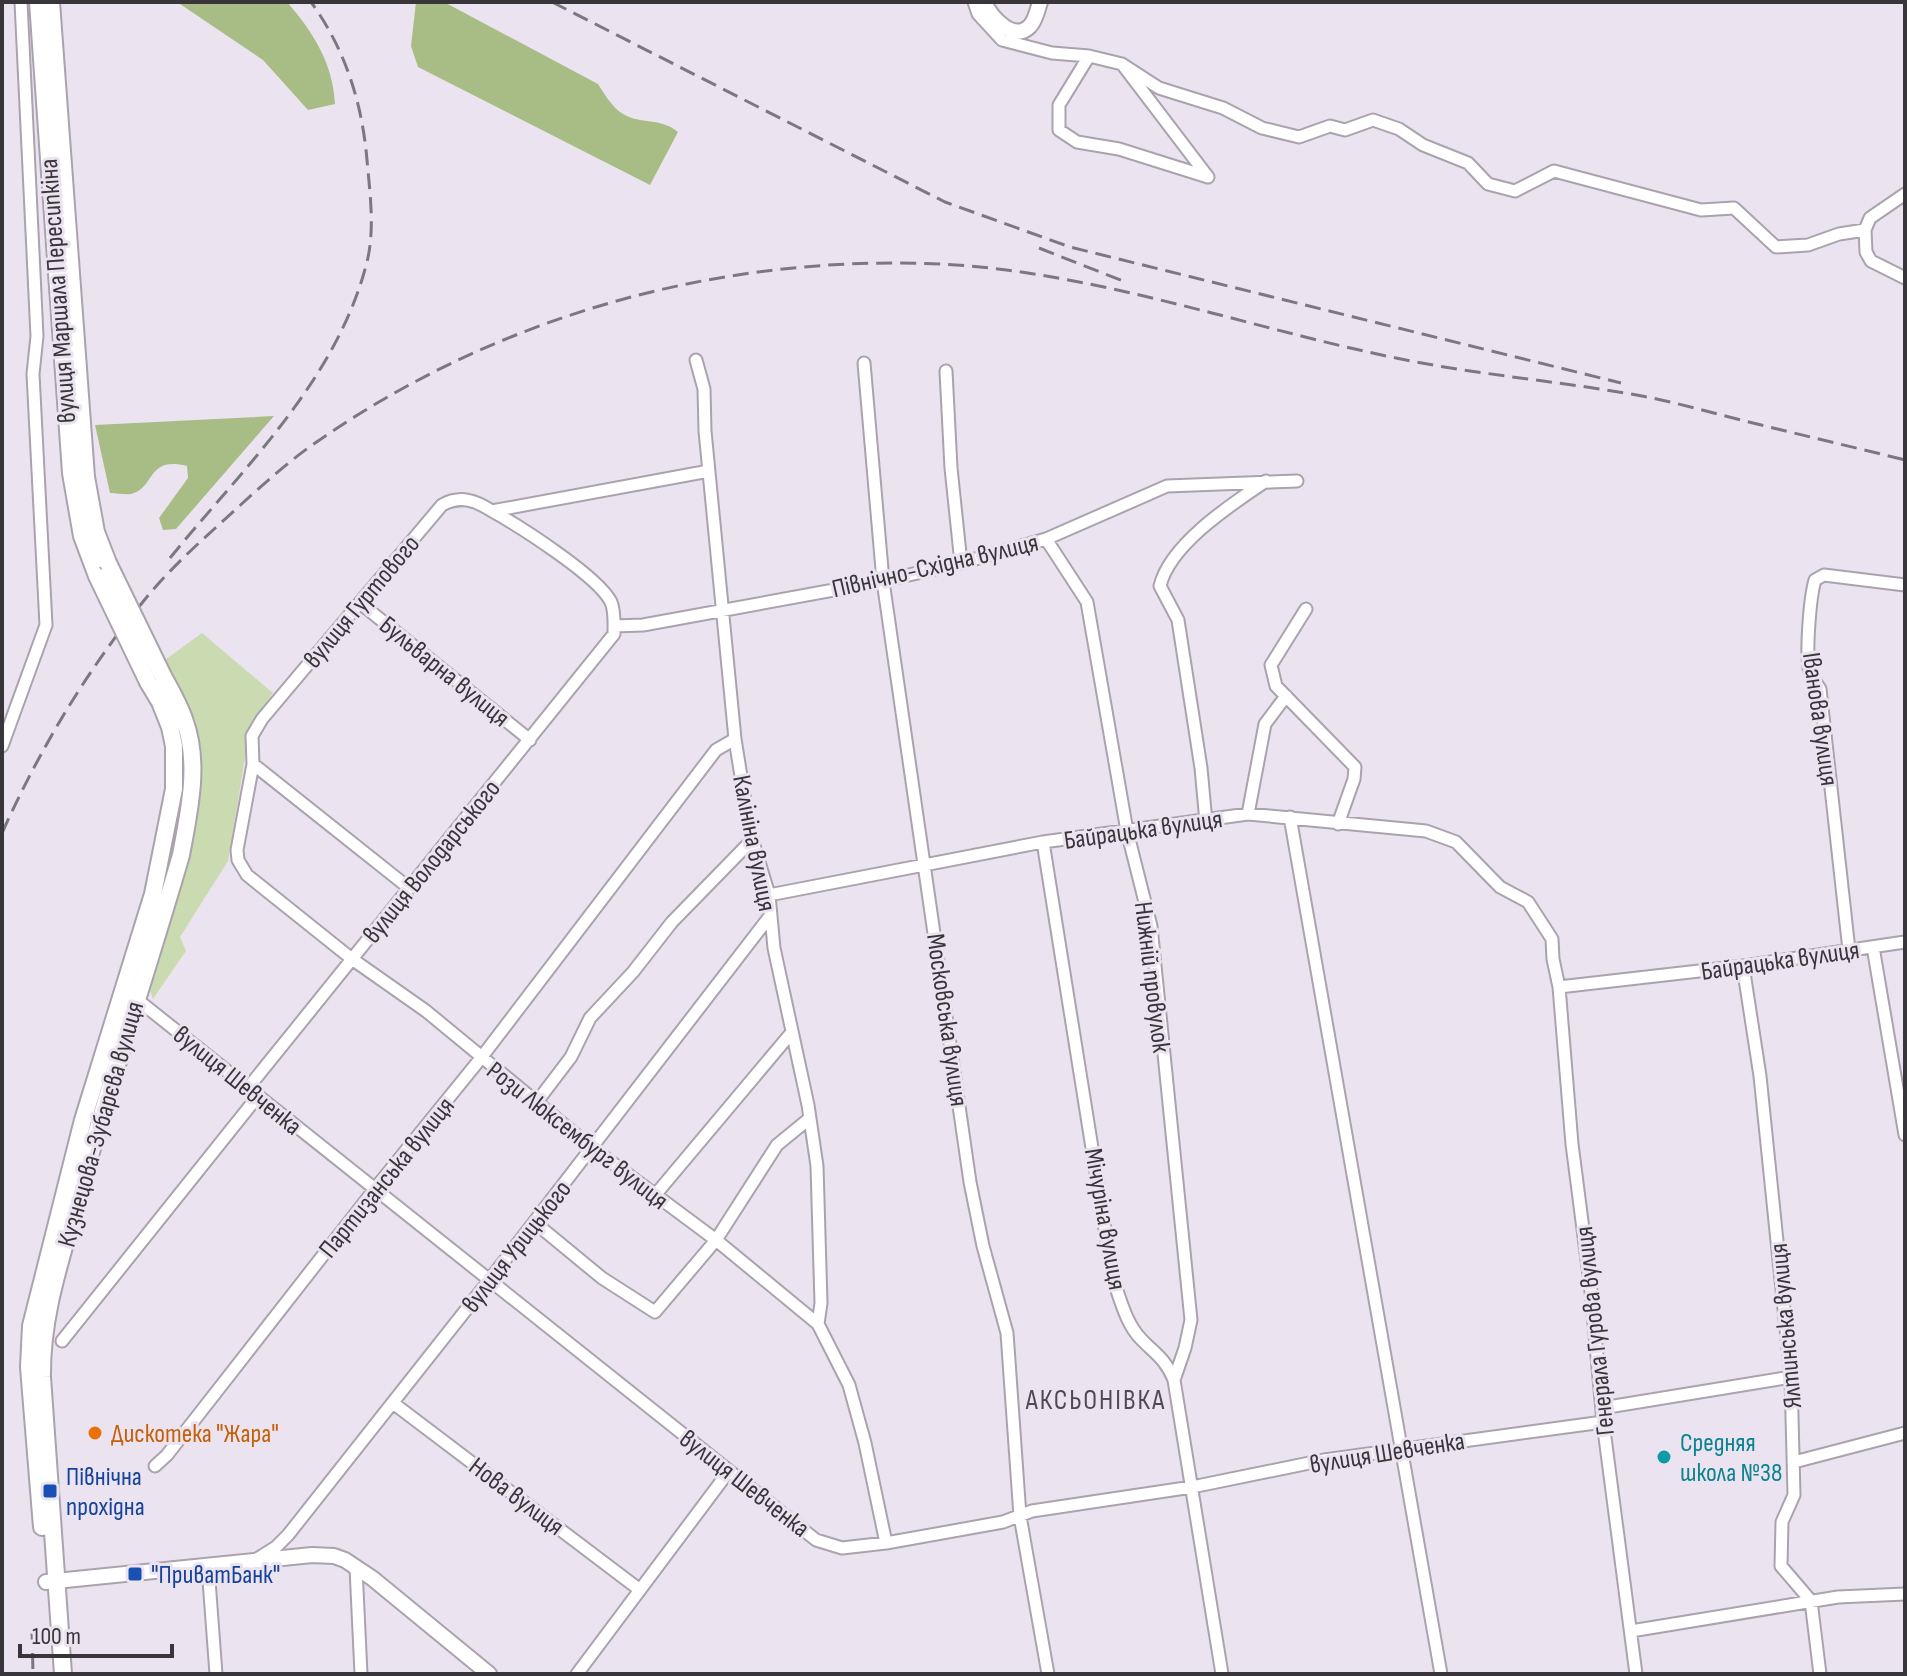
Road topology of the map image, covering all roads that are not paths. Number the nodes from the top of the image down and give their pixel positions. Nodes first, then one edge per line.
1 (21, 2) edge
2 (38, 2) edge
3 (51, 2) edge
4 (974, 2) edge
5 (984, 2) edge
6 (1040, 2) edge
7 (1089, 56) junction
8 (1122, 64) junction
9 (1905, 194) edge
10 (1865, 230) junction
11 (1905, 278) edge
12 (696, 360) dead end
13 (864, 363) dead end
14 (946, 371) dead end
15 (709, 471) junction
16 (1266, 481) junction
17 (1297, 481) dead end
18 (492, 511) junction
19 (1046, 539) junction
20 (961, 563) junction
21 (102, 569) junction
22 (883, 581) junction
23 (1905, 585) edge
24 (360, 603) junction
25 (723, 609) junction
26 (1306, 609) dead end
27 (614, 630) junction
28 (1286, 696) junction
29 (735, 739) junction
30 (530, 740) junction
31 (2, 746) edge
32 (253, 764) junction
33 (1248, 814) junction
34 (1290, 817) junction
35 (1206, 822) junction
36 (1338, 824) junction
37 (1127, 831) junction
38 (753, 839) junction
39 (1043, 842) junction
40 (926, 864) junction
41 (1500, 887) joint
42 (409, 888) junction
43 (769, 895) junction
44 (770, 916) junction
45 (1905, 942) edge
46 (1873, 947) junction
47 (1849, 950) junction
48 (352, 959) junction
49 (1743, 966) junction
50 (1559, 987) junction
51 (128, 995) junction
52 (792, 1032) junction
53 (481, 1058) junction
54 (248, 1088) junction
55 (258, 1096) junction
56 (536, 1103) junction
57 (810, 1118) junction
58 (1905, 1135) edge
59 (591, 1147) junction
60 (374, 1190) junction
61 (656, 1194) junction
62 (534, 1222) junction
63 (716, 1240) junction
64 (488, 1282) junction
65 (818, 1324) junction
66 (62, 1341) dead end
67 (1791, 1377) junction
68 (1174, 1380) junction
69 (393, 1403) junction
70 (1602, 1408) junction
71 (1603, 1422) junction
72 (1905, 1433) edge
73 (1403, 1449) junction
74 (1794, 1462) junction
75 (155, 1466) dead end
76 (729, 1471) junction
77 (1192, 1487) junction
78 (1020, 1516) junction
79 (886, 1543) junction
80 (249, 1563) junction
81 (208, 1567) junction
82 (356, 1568) junction
83 (50, 1582) junction
84 (640, 1590) junction
85 (1905, 1594) edge
86 (1811, 1601) junction
87 (1631, 1631) junction
88 (54, 1674) edge
89 (63, 1674) edge
90 (216, 1674) edge
91 (361, 1674) edge
92 (489, 1674) edge
93 (577, 1674) edge
94 (1048, 1674) edge
95 (1222, 1674) edge
96 (1441, 1674) edge
97 (1636, 1674) edge
98 (1820, 1674) edge

1 - 31 street
2 - 21 main road, вулиця Маршала Пересипкіна
3 - 21 main road, вулиця Маршала Пересипкіна
4 - 7 street
5 - 6 street
7 - 8 street
7 - 8 street
8 - 10 street
9 - 10 street
10 - 11 street
12 - 15 street, Калініна вулиця
13 - 22 street, Московська вулиця
14 - 20 street
15 - 18 street, вулиця Гуртового
15 - 25 street, Калініна вулиця
16 - 17 street, Північно-Східна вулиця
16 - 19 street, Північно-Східна вулиця
16 - 35 street
18 - 24 street, вулиця Гуртового
18 - 27 street
19 - 20 street, Північно-Східна вулиця
19 - 37 street, Нижній провулок
20 - 22 street, Північно-Східна вулиця
21 - 51 main road, Кузнецова-Зубарєва вулиця, bridge
22 - 25 street, Північно-Східна вулиця
22 - 40 street, Московська вулиця
23 - 47 street, Іванова вулиця
24 - 30 street, Бульварна вулиця
24 - 32 street, вулиця Гуртового
25 - 27 street, Північно-Східна вулиця
25 - 29 street, Калініна вулиця
26 - 28 street
27 - 30 street, вулиця Володарського
28 - 33 street
28 - 36 street
29 - 38 street, Калініна вулиця
29 - 53 street, Партизанська вулиця
30 - 42 street, вулиця Володарського
32 - 42 street
32 - 48 street, Рози Люксембург вулиця
33 - 34 street, Байрацька вулиця
33 - 35 street, Байрацька вулиця
34 - 36 street, Байрацька вулиця
34 - 73 street
35 - 37 street, Байрацька вулиця
36 - 41 street, Байрацька вулиця
37 - 39 street, Байрацька вулиця
37 - 68 street, Нижній провулок
38 - 43 street, Калініна вулиця
38 - 56 street
39 - 40 street, Байрацька вулиця
39 - 68 street, Мічуріна вулиця
40 - 43 street, Байрацька вулиця
40 - 78 street, Московська вулиця
41 - 50 street, Генерала Гурова вулиця
42 - 48 street, вулиця Володарського
43 - 44 street, Калініна вулиця
44 - 52 street, Калініна вулиця
44 - 59 street, вулиця Урицького
45 - 46 street, Байрацька вулиця
46 - 47 street, Байрацька вулиця
46 - 58 street
47 - 49 street, Байрацька вулиця
48 - 53 street, Рози Люксембург вулиця
48 - 54 street, вулиця Володарського
49 - 50 street, Байрацька вулиця
49 - 67 street, Ялтинська вулиця
50 - 70 street, Генерала Гурова вулиця
51 - 54 street, вулиця Шевченка
51 - 83 main road, Кузнецова-Зубарєва вулиця
52 - 57 street, Калініна вулиця
52 - 61 street
53 - 56 street, Рози Люксембург вулиця
53 - 60 street, Партизанська вулиця
54 - 55 street, вулиця Шевченка
55 - 60 street, вулиця Шевченка
55 - 66 street
56 - 59 street, Рози Люксембург вулиця
57 - 63 street
57 - 65 street, Калініна вулиця
59 - 61 street, Рози Люксембург вулиця
59 - 62 street, вулиця Урицького
60 - 64 street, вулиця Шевченка
60 - 75 street, Партизанська вулиця
61 - 63 street, Рози Люксембург вулиця
62 - 63 street
62 - 64 street, вулиця Урицького
63 - 65 street, Рози Люксембург вулиця
64 - 69 street, вулиця Урицького
64 - 76 street, вулиця Шевченка
65 - 79 street, Рози Люксембург вулиця
67 - 70 street
67 - 74 street, Ялтинська вулиця
68 - 77 street, Мічуріна вулиця
69 - 80 street, вулиця Урицького
69 - 84 street, Нова вулиця
70 - 71 street, Генерала Гурова вулиця
71 - 73 street, вулиця Шевченка
71 - 87 street, Генерала Гурова вулиця
72 - 74 street
73 - 77 street, вулиця Шевченка
73 - 96 street
74 - 86 street, Ялтинська вулиця
76 - 79 street, вулиця Шевченка
76 - 84 street
77 - 78 street, вулиця Шевченка
77 - 95 street, Мічуріна вулиця
78 - 79 street, вулиця Шевченка
78 - 94 street, Московська вулиця
80 - 81 street
80 - 82 street
81 - 83 street
81 - 90 street
82 - 91 street
82 - 92 street
83 - 88 main road
83 - 89 main road
84 - 93 street
85 - 86 street
86 - 87 street
86 - 98 street
87 - 97 street, Генерала Гурова вулиця

